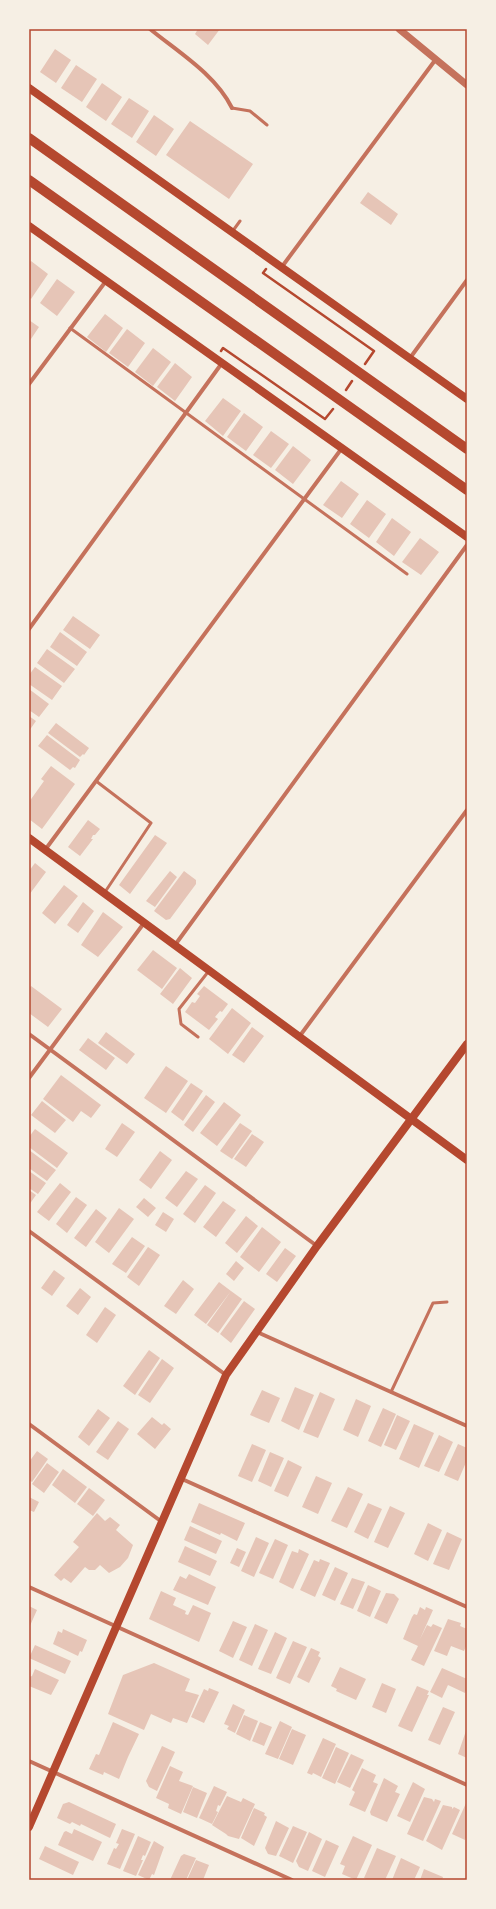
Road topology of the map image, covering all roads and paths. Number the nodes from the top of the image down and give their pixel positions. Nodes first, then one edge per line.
1 (150, 29) edge
2 (399, 29) edge
3 (436, 60) junction
4 (467, 85) edge
5 (29, 88) edge
6 (232, 108) joint
7 (267, 125) dead end
8 (29, 132) edge
9 (29, 138) edge
10 (58, 159) junction
11 (29, 180) edge
12 (29, 188) edge
13 (240, 221) dead end
14 (29, 226) edge
15 (102, 232) junction
16 (231, 233) junction
17 (271, 262) junction
18 (281, 268) junction
19 (106, 280) junction
20 (467, 280) edge
21 (70, 328) junction
22 (215, 358) junction
23 (410, 358) junction
24 (222, 363) junction
25 (361, 370) dead end
26 (356, 376) dead end
27 (29, 384) edge
28 (343, 394) dead end
29 (467, 399) edge
30 (334, 407) dead end
31 (186, 412) junction
32 (342, 448) junction
33 (467, 449) edge
34 (467, 490) edge
35 (304, 499) junction
36 (467, 537) edge
37 (467, 545) edge
38 (407, 574) dead end
39 (29, 629) edge
40 (96, 781) junction
41 (467, 810) edge
42 (29, 838) edge
43 (45, 850) junction
44 (104, 893) junction
45 (144, 923) junction
46 (175, 945) junction
47 (209, 970) junction
48 (29, 1034) edge
49 (198, 1037) dead end
50 (299, 1037) junction
51 (467, 1044) edge
52 (50, 1050) junction
53 (29, 1078) edge
54 (411, 1119) junction
55 (467, 1160) edge
56 (29, 1231) edge
57 (317, 1246) junction
58 (447, 1302) dead end
59 (257, 1331) junction
60 (226, 1375) junction
61 (391, 1392) junction
62 (29, 1424) edge
63 (467, 1426) edge
64 (182, 1479) junction
65 (163, 1522) junction
66 (29, 1587) edge
67 (467, 1607) edge
68 (117, 1628) junction
69 (29, 1761) edge
70 (53, 1772) junction
71 (467, 1785) edge
72 (29, 1827) edge
73 (292, 1880) edge

1 - 6 street
2 - 3 street
3 - 4 street
3 - 18 street
5 - 16 main road
6 - 7 lane
8 - 10 highway
9 - 10 highway
10 - 33 highway
11 - 15 highway
12 - 15 highway
13 - 16 lane
14 - 19 main road
15 - 34 highway
16 - 17 main road
17 - 18 main road
17 - 25 path
18 - 23 main road
19 - 21 street
19 - 22 main road
20 - 23 street
21 - 27 street
21 - 31 lane
22 - 24 main road
22 - 30 path
23 - 29 main road
24 - 31 street
24 - 32 main road
26 - 28 path
31 - 35 lane
31 - 39 street
32 - 35 street
32 - 36 main road
35 - 38 lane
35 - 40 street
37 - 46 street
40 - 43 street
40 - 44 lane
41 - 50 street
42 - 43 main road
43 - 44 main road
44 - 45 main road
45 - 46 main road
45 - 52 street
46 - 47 main road
47 - 49 lane
47 - 50 main road
48 - 52 street
50 - 54 main road
51 - 54 main road
52 - 53 street
52 - 57 street
54 - 55 main road
54 - 57 main road
56 - 60 street
57 - 59 main road
58 - 61 lane
59 - 60 main road
59 - 61 street
60 - 64 main road
61 - 63 street
62 - 65 street
64 - 65 main road
64 - 67 street
65 - 68 main road
66 - 68 street
68 - 70 main road
68 - 71 street
69 - 70 street
70 - 72 main road
70 - 73 street

